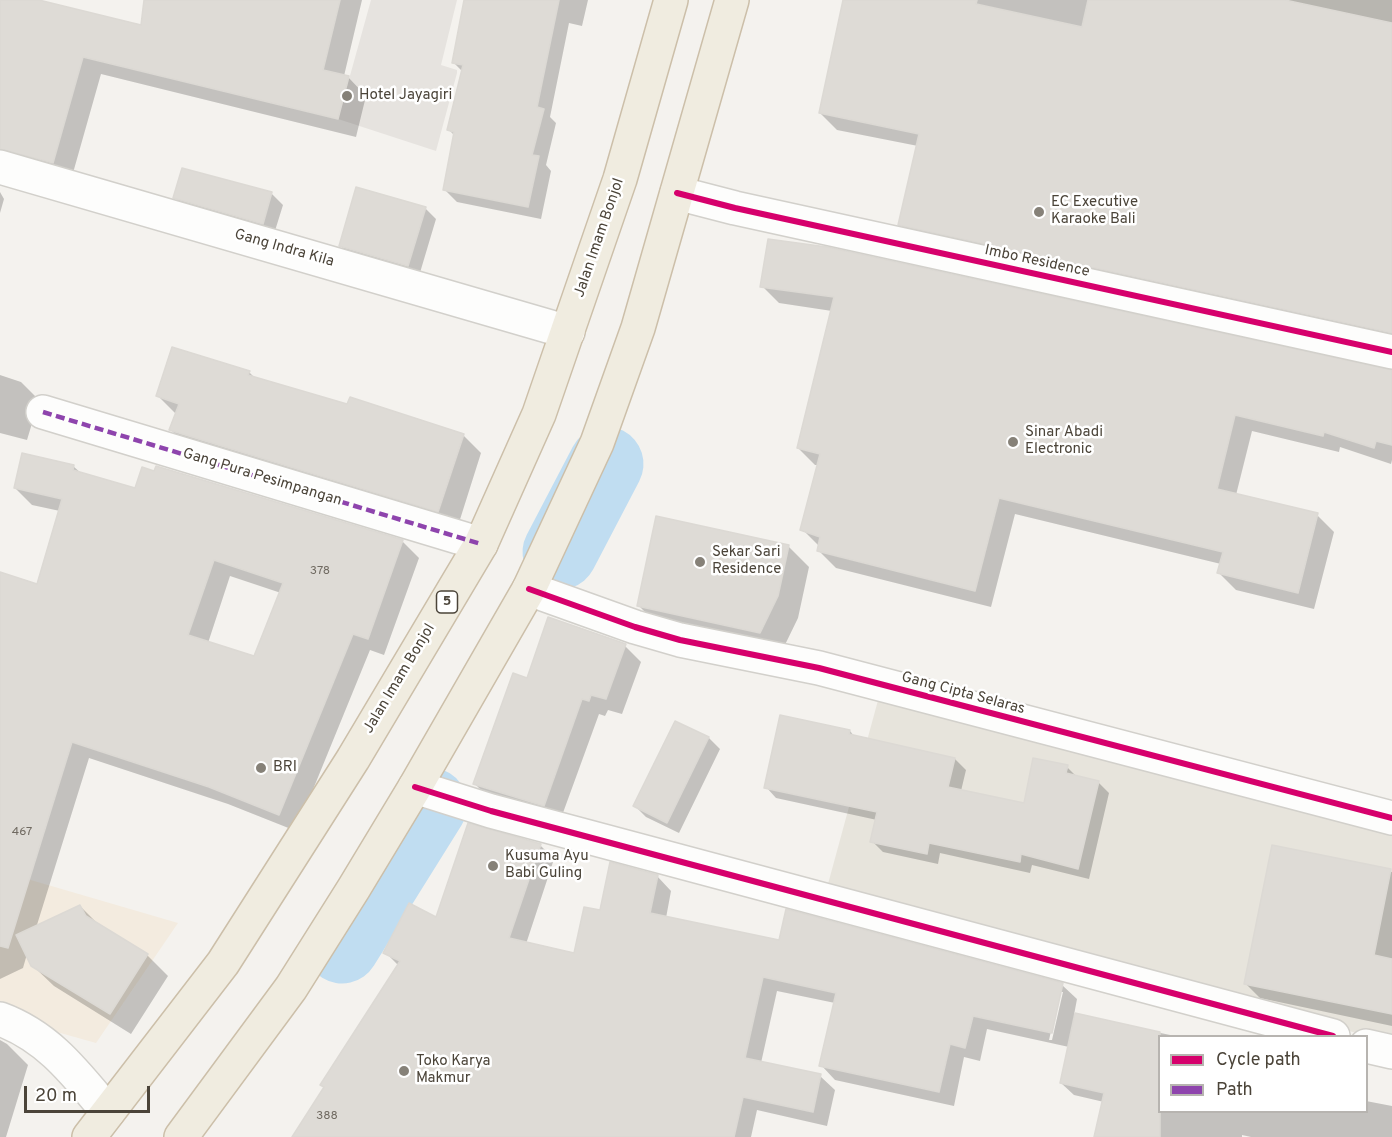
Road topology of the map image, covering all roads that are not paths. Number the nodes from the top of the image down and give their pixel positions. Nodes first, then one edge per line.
1 (671, 0) edge
2 (732, 0) edge
3 (0, 167) edge
4 (677, 193) junction
5 (568, 332) junction
6 (1392, 352) edge
7 (43, 412) dead end
8 (481, 544) junction
9 (529, 589) junction
10 (415, 787) junction
11 (1392, 818) edge
12 (0, 1019) edge
13 (1329, 1035) edge
14 (1368, 1046) edge
15 (1392, 1052) edge
16 (98, 1125) edge
17 (181, 1137) edge

1 - 5 highway, Jalan Imam Bonjol / 5
2 - 4 highway
3 - 5 street, Gang Indra Kila
4 - 6 street, Imbo Residence
4 - 9 highway
5 - 8 highway, Jalan Imam Bonjol / 5
7 - 8 street, Gang Pura Pesimpangan
8 - 16 highway, Jalan Imam Bonjol / 5
9 - 10 highway
9 - 11 street, Gang Cipta Selaras
10 - 13 street
10 - 17 highway
12 - 16 street
14 - 15 street

